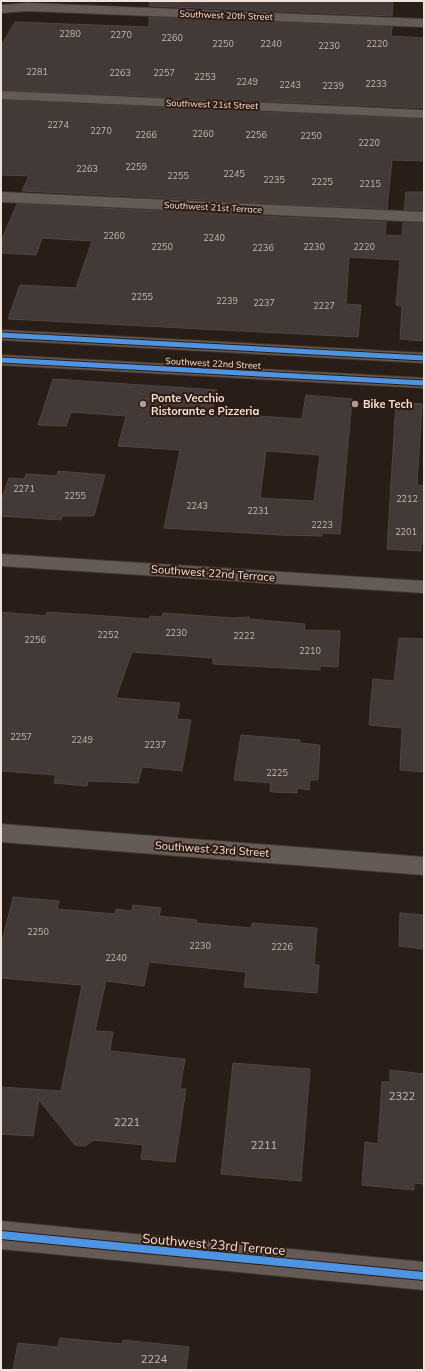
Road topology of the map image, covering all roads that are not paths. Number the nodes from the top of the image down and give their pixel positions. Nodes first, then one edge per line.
1 (1, 3) edge
2 (28, 7) junction
3 (1, 9) edge
4 (424, 22) edge
5 (1, 95) edge
6 (424, 114) edge
7 (1, 197) edge
8 (424, 217) edge
9 (1, 335) edge
10 (424, 358) edge
11 (1, 360) edge
12 (424, 383) edge
13 (1, 560) edge
14 (424, 587) edge
15 (1, 833) edge
16 (424, 866) edge
17 (1, 1235) edge
18 (424, 1276) edge

1 - 2 street, Southwest 20th Street
2 - 3 street, Southwest 20th Street
2 - 4 street, Southwest 20th Street
5 - 6 street, Southwest 21st Street
7 - 8 street, Southwest 21st Terrace
9 - 10 main road, Southwest 22nd Street
11 - 12 main road, Southwest 22nd Street
13 - 14 street, Southwest 22nd Terrace
15 - 16 street, Southwest 23rd Street
17 - 18 street, Southwest 23rd Terrace

